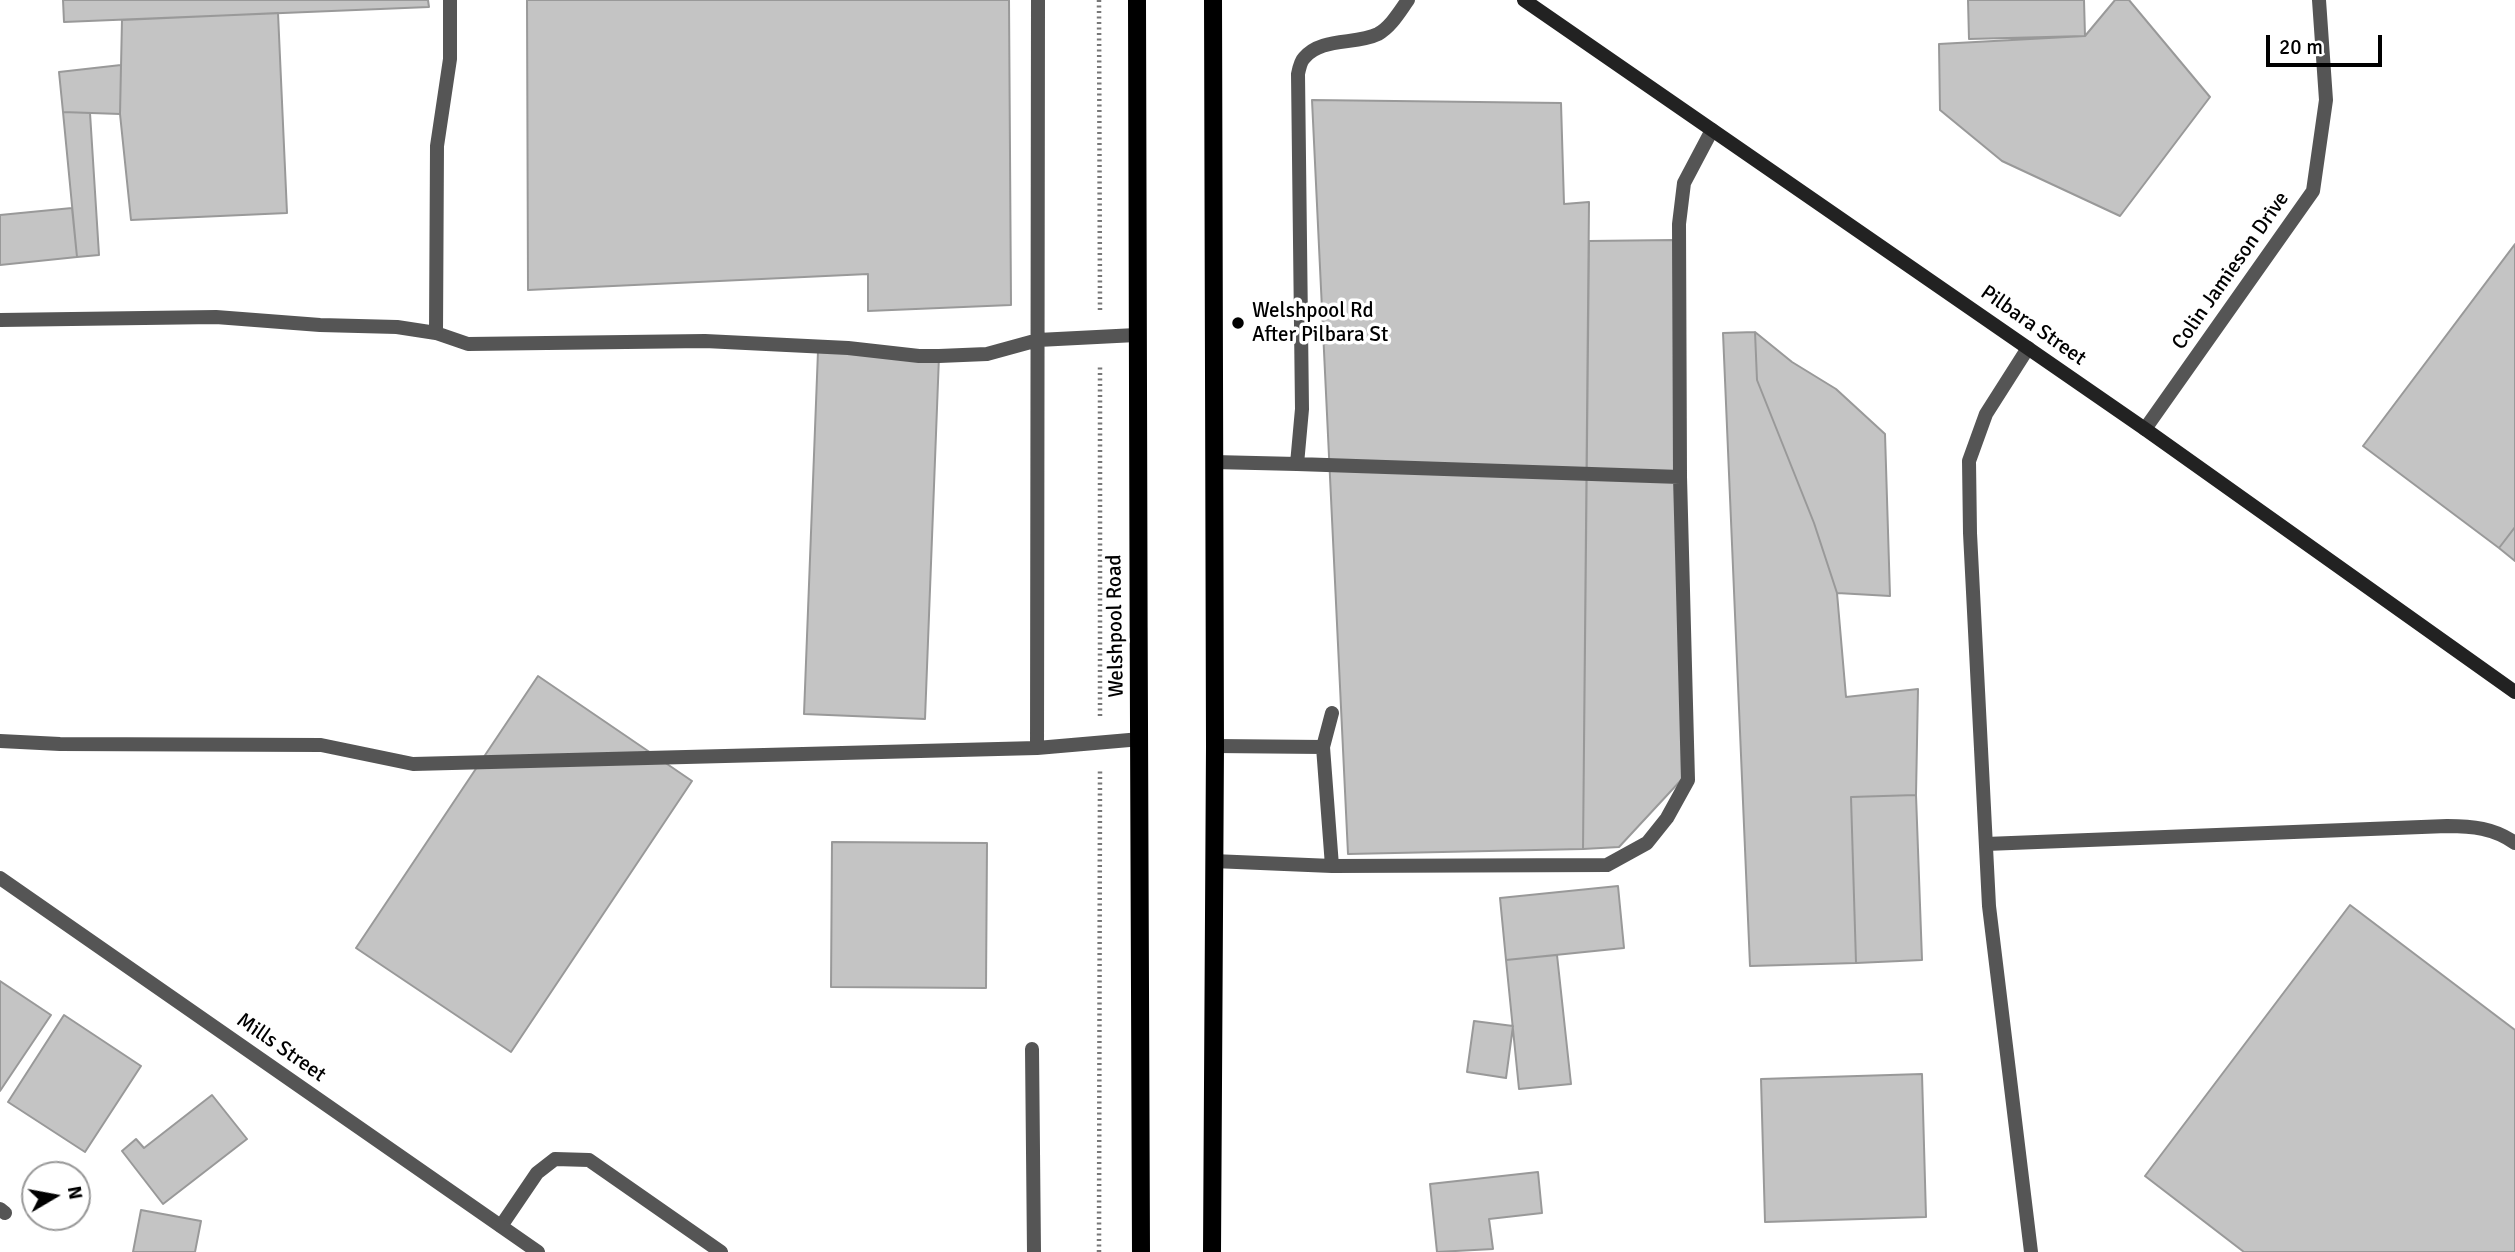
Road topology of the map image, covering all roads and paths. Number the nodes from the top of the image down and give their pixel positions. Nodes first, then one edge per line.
1 (450, 0) edge
2 (1038, 0) edge
3 (1099, 0) edge
4 (1137, 0) edge
5 (1213, 0) edge
6 (1408, 0) edge
7 (1524, 0) edge
8 (2319, 0) edge
9 (1712, 130) junction
10 (0, 320) edge
11 (436, 333) junction
12 (1136, 335) junction
13 (1100, 337) junction
14 (1038, 340) junction
15 (2028, 348) junction
16 (2145, 429) junction
17 (1214, 463) junction
18 (1297, 464) junction
19 (1680, 477) junction
20 (2515, 692) edge
21 (1332, 713) dead end
22 (1141, 739) junction
23 (0, 741) edge
24 (1100, 743) junction
25 (1215, 746) junction
26 (1323, 747) junction
27 (1037, 748) junction
28 (2515, 843) edge
29 (1986, 844) junction
30 (1213, 861) junction
31 (1332, 866) junction
32 (0, 878) edge
33 (1032, 1049) dead end
34 (501, 1226) junction
35 (538, 1252) edge
36 (721, 1252) edge
37 (1034, 1252) edge
38 (1100, 1252) edge
39 (1141, 1252) edge
40 (1212, 1252) edge
41 (2031, 1252) edge

1 - 11 street
2 - 14 street
3 - 13 path
4 - 12 main road, Welshpool Road
5 - 17 main road
6 - 18 street
7 - 9 main road, Pilbara Street
8 - 16 street, Colin Jamieson Drive
9 - 15 main road, Pilbara Street
9 - 19 street
10 - 11 street
11 - 14 street
12 - 13 street
12 - 22 main road, Welshpool Road
13 - 14 street
13 - 24 path
14 - 27 street
15 - 16 main road, Pilbara Street
15 - 29 street
16 - 20 main road, Pilbara Street
17 - 18 street
17 - 25 main road
18 - 19 street
19 - 31 street
21 - 26 street
22 - 24 street
22 - 39 main road, Welshpool Road
23 - 27 street
24 - 27 street
24 - 38 path
25 - 26 street
25 - 30 main road
26 - 31 street
28 - 29 street
29 - 41 street
30 - 31 street
30 - 40 main road
32 - 34 street, Mills Street
33 - 37 street
34 - 35 street, Mills Street
34 - 36 street

